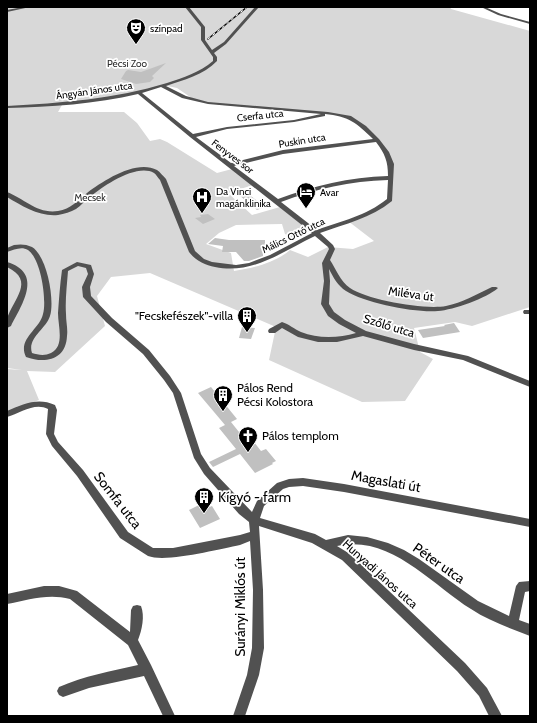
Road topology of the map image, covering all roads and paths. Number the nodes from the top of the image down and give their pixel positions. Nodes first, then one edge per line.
1 (28, 7) edge
2 (187, 7) edge
3 (257, 7) edge
4 (482, 7) edge
5 (7, 11) edge
6 (530, 23) edge
7 (212, 52) junction
8 (162, 86) junction
9 (140, 93) junction
10 (7, 107) edge
11 (330, 113) junction
12 (192, 136) junction
13 (377, 140) junction
14 (230, 166) junction
15 (391, 178) junction
16 (7, 194) edge
17 (278, 201) junction
18 (316, 233) junction
19 (7, 250) edge
20 (7, 264) edge
21 (330, 269) junction
22 (494, 288) dead end
23 (7, 326) edge
24 (272, 331) dead end
25 (363, 333) junction
26 (530, 384) edge
27 (7, 414) edge
28 (254, 520) junction
29 (530, 523) edge
30 (254, 535) junction
31 (327, 544) junction
32 (530, 586) edge
33 (7, 599) edge
34 (137, 610) dead end
35 (513, 622) junction
36 (530, 630) edge
37 (132, 641) junction
38 (147, 669) junction
39 (63, 691) dead end
40 (169, 716) edge
41 (239, 716) edge
42 (496, 716) edge

1 - 5 street
2 - 7 street
3 - 7 street
4 - 6 street
7 - 8 street, Ángyán János utca
8 - 9 street, Ángyán János utca
8 - 11 street, Málics Ottó utca
9 - 10 street, Ángyán János utca
9 - 12 street, Fenyves sor
11 - 12 street, Cserfa utca
11 - 13 street, Málics Ottó utca
12 - 14 street, Fenyves sor
13 - 14 street, Puskin utca
13 - 15 street, Málics Ottó utca
14 - 17 street, Fenyves sor
15 - 17 street
15 - 18 street, Málics Ottó utca
16 - 18 street, Málics Ottó utca
17 - 18 street, Fenyves sor
18 - 21 street, Szőlő utca
19 - 28 street, Hunyadi János utca
20 - 23 street
21 - 22 street, Miléva út
21 - 25 street, Szőlő utca
24 - 25 street
25 - 26 street, Szőlő utca
27 - 30 street, Somfa utca
28 - 29 street, Magaslati út
28 - 30 street, Surányi Miklós út
28 - 31 street, Hunyadi János utca
30 - 41 street, Surányi Miklós út
31 - 35 street, Péter utca
31 - 42 street, Hunyadi János utca
32 - 35 street
33 - 37 street
34 - 37 street
35 - 36 street, Péter utca
37 - 38 street
38 - 39 street
38 - 40 street

